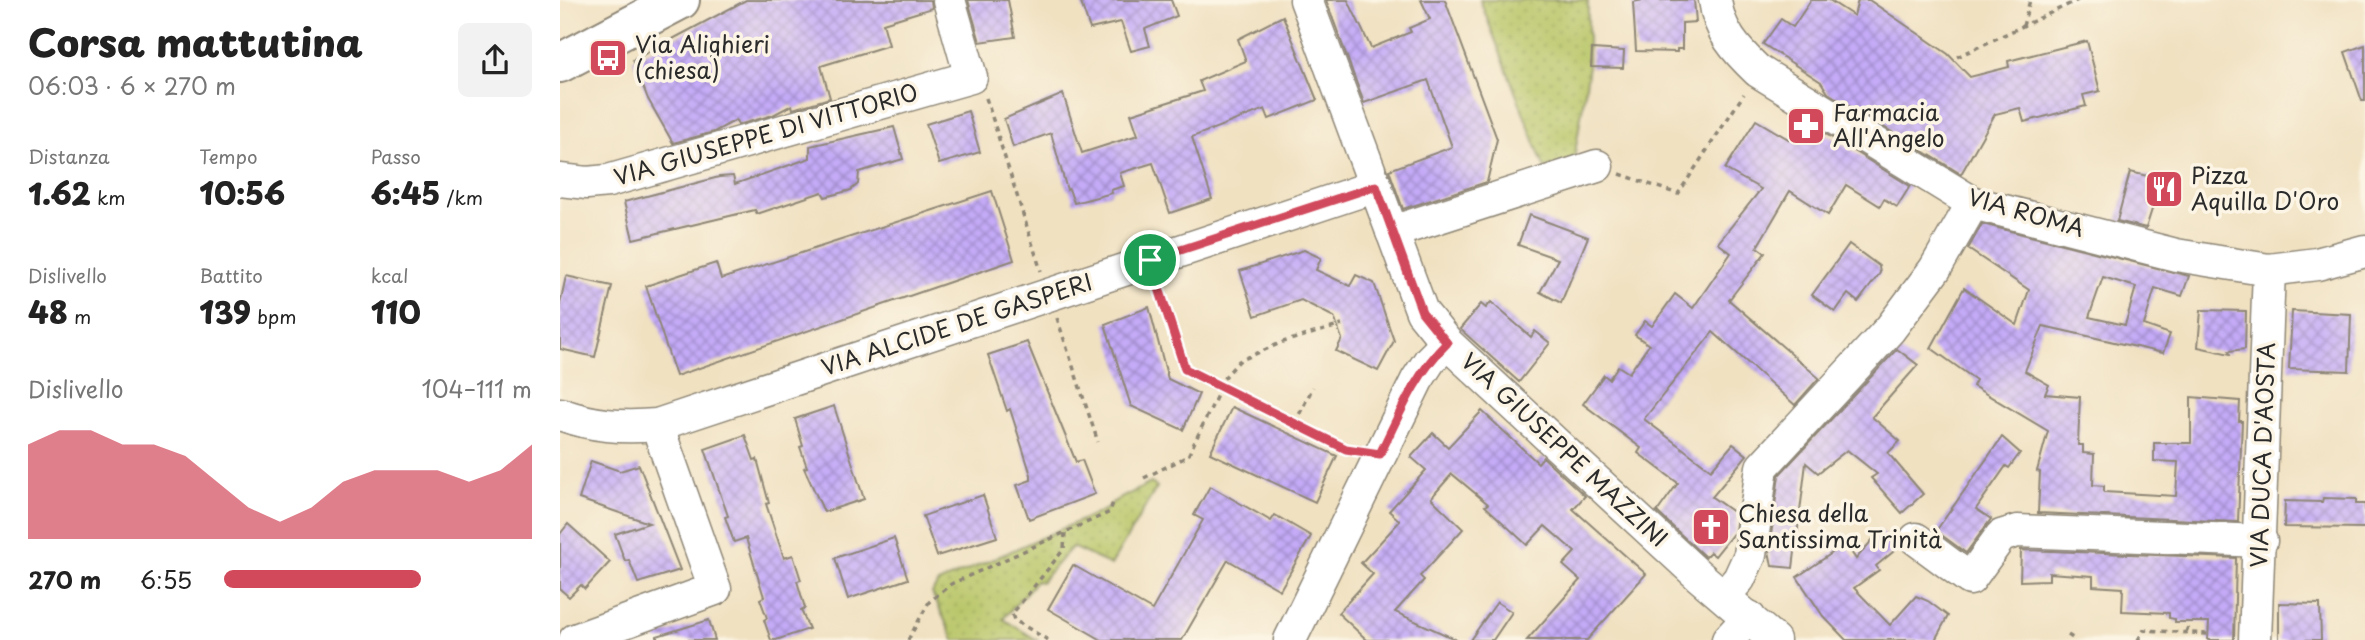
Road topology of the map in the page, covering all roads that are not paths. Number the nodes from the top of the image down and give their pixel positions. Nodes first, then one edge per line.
1 (680, 0) edge
2 (949, 0) edge
3 (1306, 0) edge
4 (1715, 0) edge
5 (560, 63) edge
6 (1597, 166) road end
7 (560, 180) edge
8 (1376, 186) junction
9 (1973, 203) junction
10 (1392, 232) junction
11 (2365, 251) edge
12 (2269, 270) junction
13 (1447, 343) junction
14 (560, 414) edge
15 (657, 425) junction
16 (1916, 539) dead end
17 (2260, 541) junction
18 (1724, 596) junction
19 (1738, 629) edge
20 (1296, 638) edge
21 (575, 640) edge
22 (1774, 640) edge
23 (2255, 640) edge

1 - 5 main road
2 - 7 street, VIA GIUSEPPE DI VITTORIO
3 - 8 street, VIA GIUSEPPE MAZZINI
4 - 9 street, VIA ROMA
6 - 10 street
8 - 10 street, VIA GIUSEPPE MAZZINI
8 - 15 street, VIA ALCIDE DE GASPERI
9 - 12 street, VIA ROMA
9 - 18 street
10 - 13 street, VIA GIUSEPPE MAZZINI
11 - 12 street, VIA ROMA
12 - 17 street, VIA DUCA D'AOSTA
13 - 18 street, VIA GIUSEPPE MAZZINI
13 - 20 street
14 - 15 street, VIA ALCIDE DE GASPERI
15 - 21 street
16 - 17 street
17 - 23 street, VIA DUCA D'AOSTA
18 - 19 street, VIA GIUSEPPE MAZZINI
19 - 22 street, VIA GIUSEPPE MAZZINI

